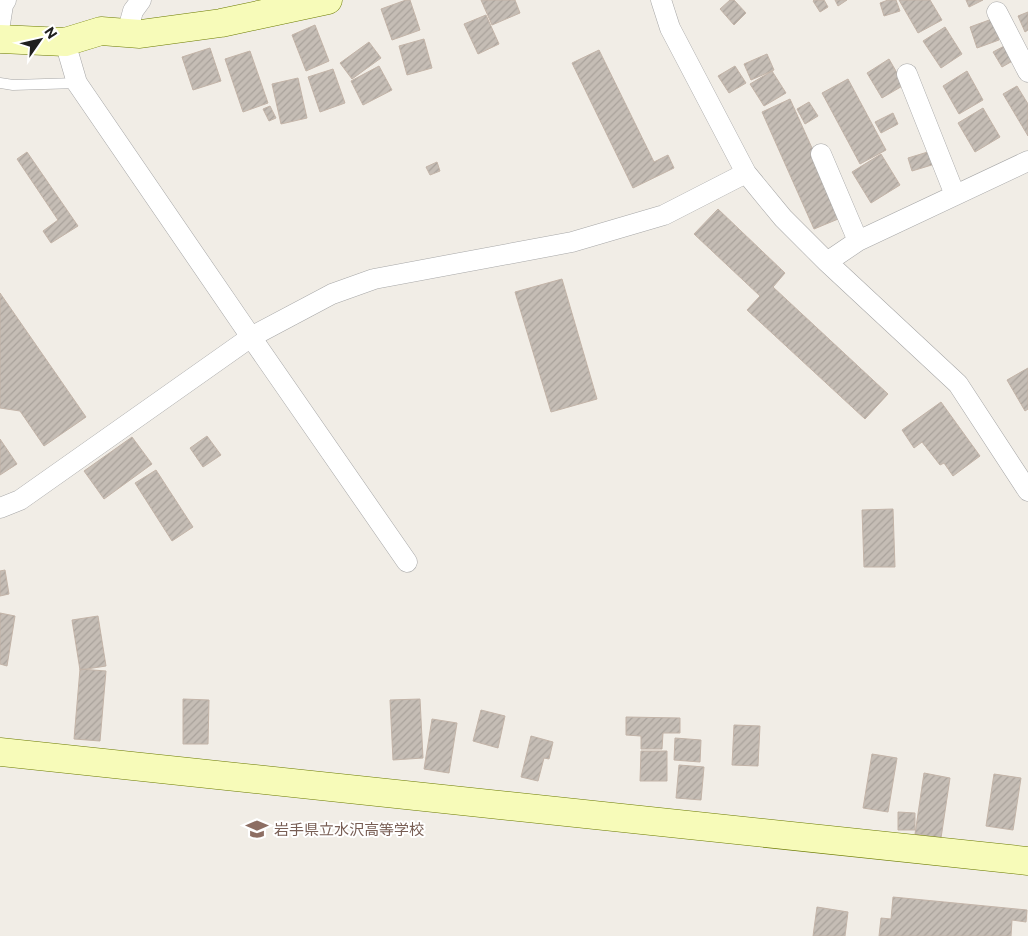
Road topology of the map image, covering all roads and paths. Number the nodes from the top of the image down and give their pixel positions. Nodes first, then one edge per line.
1 (6, 0) edge
2 (142, 0) edge
3 (328, 0) edge
4 (661, 0) edge
5 (997, 12) dead end
6 (0, 24) edge
7 (127, 33) junction
8 (0, 39) edge
9 (65, 42) junction
10 (1028, 72) edge
11 (907, 74) dead end
12 (0, 83) edge
13 (77, 83) junction
14 (821, 154) dead end
15 (1028, 161) edge
16 (746, 172) junction
17 (955, 195) junction
18 (858, 240) junction
19 (827, 262) junction
20 (251, 337) junction
21 (1028, 491) edge
22 (0, 508) edge
23 (407, 562) dead end
24 (0, 752) edge
25 (1028, 861) edge

1 - 6 street
2 - 7 street
3 - 7 street
4 - 16 street
5 - 10 street
7 - 9 street
8 - 9 street
9 - 13 street
11 - 17 street
12 - 13 lane
13 - 20 street
14 - 18 street
15 - 17 street
16 - 19 street
16 - 20 street
17 - 18 street
18 - 19 street
19 - 21 street
20 - 22 street
20 - 23 street
24 - 25 street

